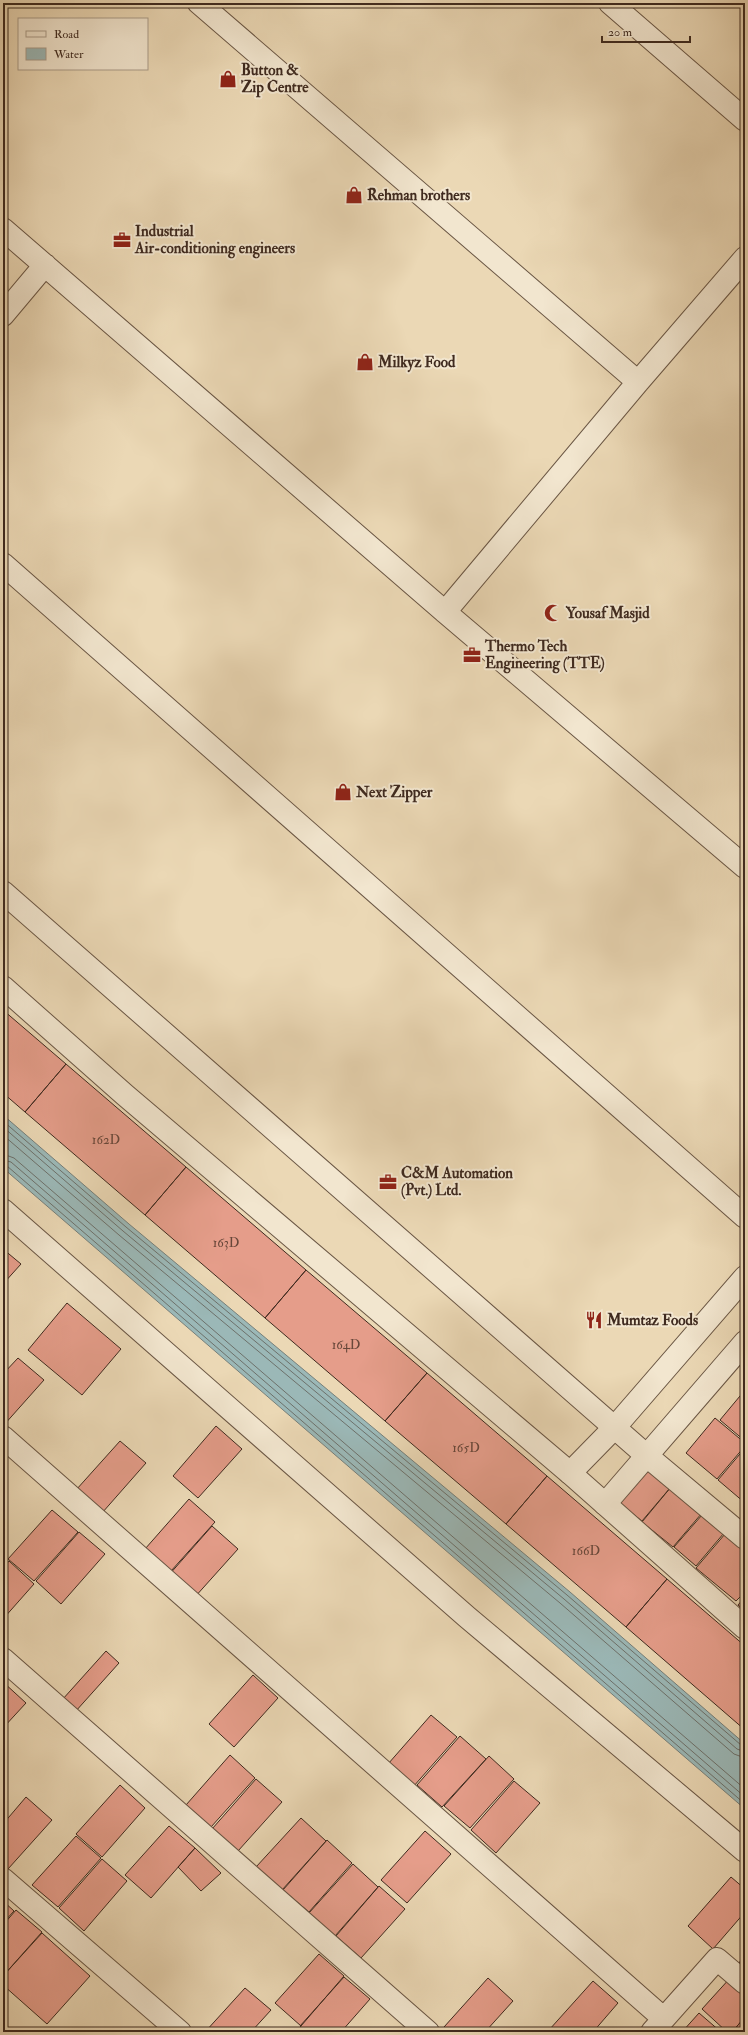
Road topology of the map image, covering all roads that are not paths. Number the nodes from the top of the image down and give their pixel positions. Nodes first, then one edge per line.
1 (199, 3) edge
2 (610, 3) edge
3 (745, 120) edge
4 (3, 229) edge
5 (745, 258) edge
6 (45, 265) junction
7 (3, 315) edge
8 (638, 382) junction
9 (3, 564) edge
10 (445, 612) junction
11 (745, 867) edge
12 (3, 892) edge
13 (3, 987) edge
14 (3, 1210) edge
15 (745, 1217) edge
16 (745, 1277) edge
17 (745, 1342) edge
18 (615, 1427) junction
19 (3, 1437) edge
20 (647, 1456) junction
21 (570, 1474) junction
22 (605, 1504) junction
23 (745, 1538) edge
24 (745, 1628) edge
25 (3, 1659) edge
26 (745, 1851) edge
27 (3, 1879) edge
28 (745, 1983) edge
29 (658, 2025) edge
30 (180, 2032) edge
31 (428, 2032) edge

1 - 8 street
2 - 3 street
4 - 6 street
5 - 8 street
6 - 7 street
6 - 10 street
8 - 10 street
9 - 15 street
10 - 11 street
12 - 18 street
13 - 21 street
14 - 26 street
16 - 18 street
17 - 20 street
18 - 20 street
18 - 21 street
19 - 29 street
20 - 22 street
20 - 23 street
21 - 22 street
22 - 24 street
25 - 31 street
27 - 30 street
28 - 29 street

